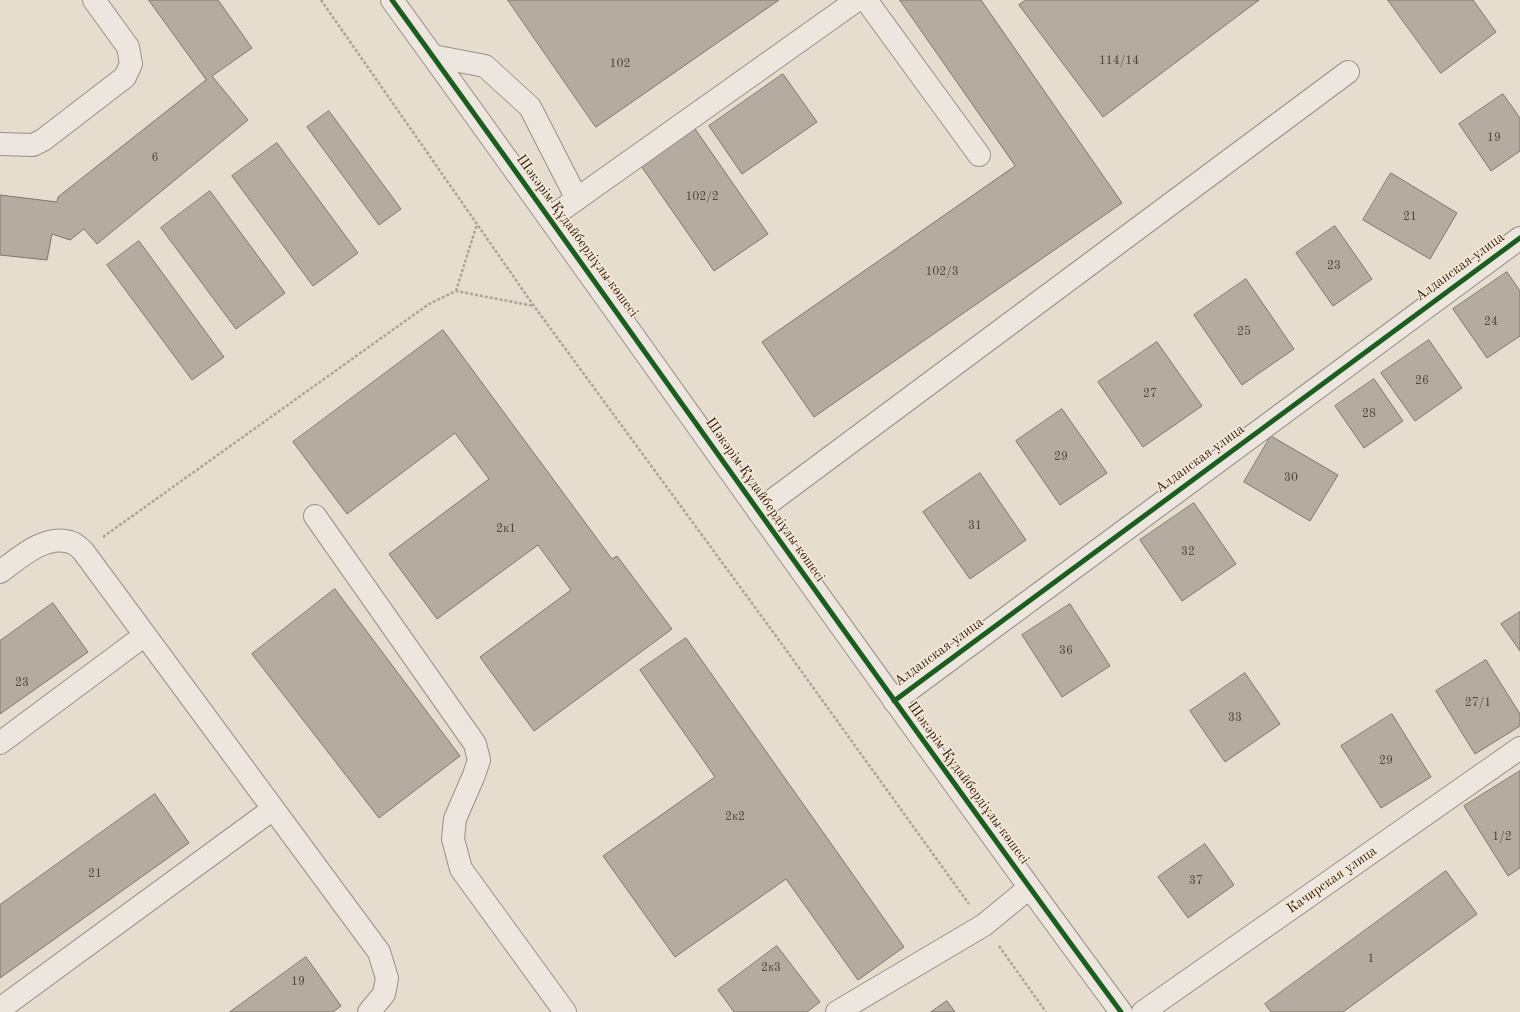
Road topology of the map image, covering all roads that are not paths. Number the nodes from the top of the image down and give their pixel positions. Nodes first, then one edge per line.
1 (94, 0) edge
2 (392, 0) edge
3 (857, 0) edge
4 (866, 0) edge
5 (433, 56) junction
6 (1348, 72) dead end
7 (0, 144) edge
8 (979, 155) dead end
9 (577, 199) junction
10 (550, 218) junction
11 (1520, 238) edge
12 (758, 511) junction
13 (315, 516) dead end
14 (0, 572) edge
15 (146, 635) junction
16 (894, 701) junction
17 (0, 743) edge
18 (1520, 748) edge
19 (273, 809) junction
20 (1029, 888) junction
21 (0, 1009) edge
22 (369, 1012) edge
23 (565, 1012) edge
24 (837, 1012) edge
25 (1121, 1012) edge
26 (1143, 1012) edge

1 - 7 street
2 - 5 street, Шәкәрім Құдайбердіұлы көшесі
3 - 9 street
4 - 8 street
5 - 9 street
5 - 10 street, Шәкәрім Құдайбердіұлы көшесі
6 - 12 street
9 - 10 street
10 - 12 street, Шәкәрім Құдайбердіұлы көшесі
11 - 16 street, Алданская улица
12 - 16 street, Шәкәрім Құдайбердіұлы көшесі
13 - 23 street
14 - 15 street
15 - 17 street
15 - 19 street
16 - 20 street, Шәкәрім Құдайбердіұлы көшесі
18 - 26 street, Качирская улица
19 - 21 street
19 - 22 street
20 - 24 street
20 - 25 street, Шәкәрім Құдайбердіұлы көшесі

